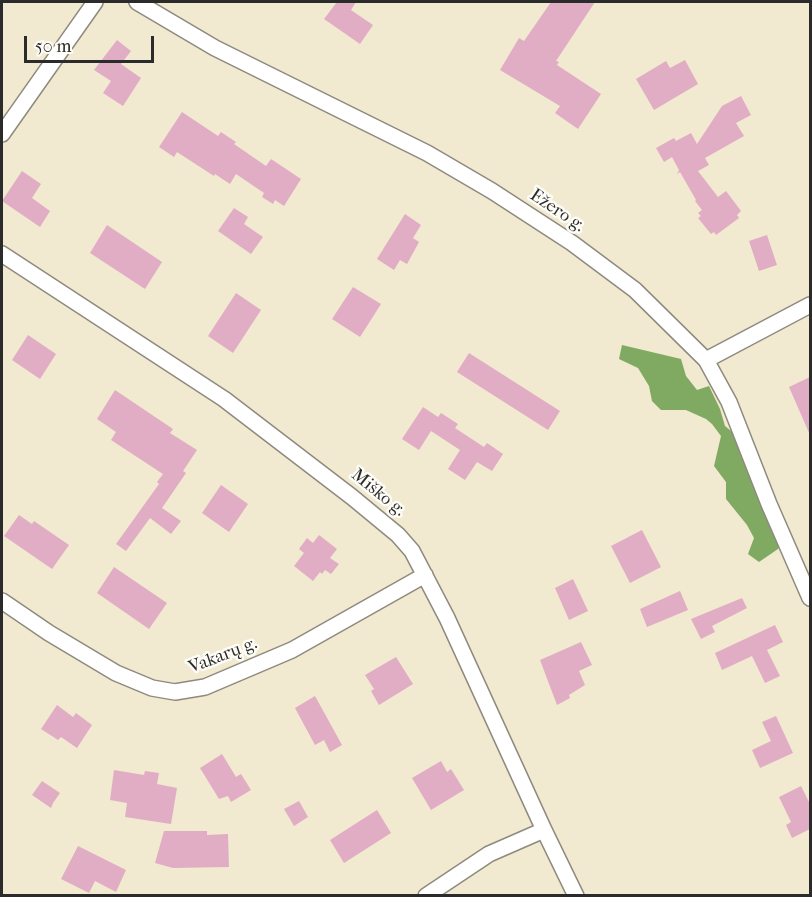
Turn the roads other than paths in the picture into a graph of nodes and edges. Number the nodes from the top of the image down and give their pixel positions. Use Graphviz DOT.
graph roads {
  1 [pos="95,2"];
  2 [pos="136,2"];
  3 [pos="2,134"];
  4 [pos="2,254"];
  5 [pos="810,305"];
  6 [pos="706,360"];
  7 [pos="425,575"];
  8 [pos="810,598"];
  9 [pos="2,601"];
  10 [pos="544,830"];
  11 [pos="426,896"];
  12 [pos="576,896"];
  1 -- 3 [label="street"];
  2 -- 6 [label="street, Ežero g."];
  4 -- 7 [label="street, Miško g."];
  5 -- 6 [label="street"];
  6 -- 8 [label="street, Ežero g."];
  7 -- 9 [label="street, Vakarų g."];
  7 -- 10 [label="street, Miško g."];
  10 -- 11 [label="street"];
  10 -- 12 [label="street, Miško g."];
}
